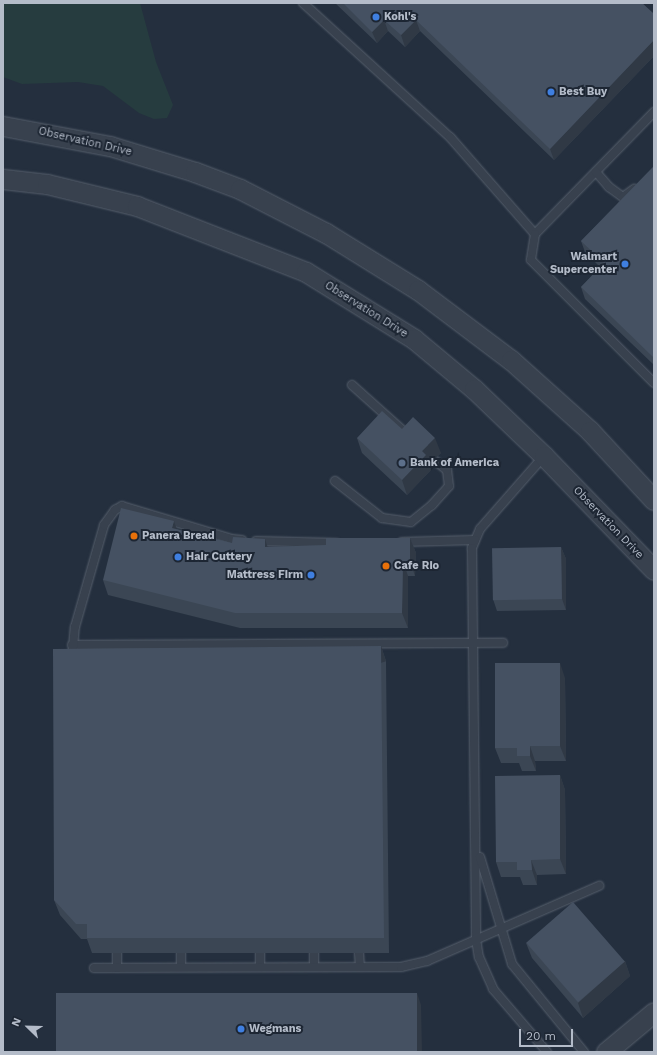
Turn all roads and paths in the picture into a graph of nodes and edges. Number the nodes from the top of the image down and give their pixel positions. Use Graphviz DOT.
graph roads {
  1 [pos="303,3"];
  2 [pos="654,112"];
  3 [pos="3,126"];
  4 [pos="596,172"];
  5 [pos="3,179"];
  6 [pos="643,180"];
  7 [pos="535,234"];
  8 [pos="654,384"];
  9 [pos="352,385"];
  10 [pos="412,439"];
  11 [pos="544,456"];
  12 [pos="434,460"];
  13 [pos="335,481"];
  14 [pos="654,500"];
  15 [pos="475,540"];
  16 [pos="396,542"];
  17 [pos="342,543"];
  18 [pos="654,570"];
  19 [pos="475,642"];
  20 [pos="503,643"];
  21 [pos="72,645"];
  22 [pos="72,663"];
  23 [pos="476,845"];
  24 [pos="599,886"];
  25 [pos="500,928"];
  26 [pos="476,939"];
  27 [pos="117,953"];
  28 [pos="181,953"];
  29 [pos="260,953"];
  30 [pos="314,953"];
  31 [pos="359,953"];
  32 [pos="180,967"];
  33 [pos="260,967"];
  34 [pos="314,967"];
  35 [pos="360,967"];
  36 [pos="94,968"];
  37 [pos="117,968"];
  38 [pos="654,1012"];
  39 [pos="547,1052"];
  40 [pos="584,1052"];
  41 [pos="606,1052"];
  1 -- 7 [label="lane"];
  2 -- 4 [label="lane"];
  3 -- 14 [label="street, Observation Drive"];
  4 -- 6 [label="lane"];
  4 -- 7 [label="lane"];
  5 -- 11 [label="street, Observation Drive"];
  7 -- 8 [label="lane"];
  9 -- 10 [label="lane"];
  11 -- 15 [label="lane"];
  11 -- 18 [label="street, Observation Drive"];
  12 -- 13 [label="lane"];
  15 -- 16 [label="lane"];
  15 -- 19 [label="lane"];
  17 -- 21 [label="lane"];
  19 -- 20 [label="lane"];
  19 -- 21 [label="lane"];
  19 -- 23 [label="lane"];
  21 -- 22 [label="lane"];
  23 -- 25 [label="lane"];
  23 -- 26 [label="lane"];
  24 -- 25 [label="lane"];
  25 -- 26 [label="lane"];
  25 -- 40 [label="lane"];
  26 -- 35 [label="lane"];
  26 -- 39 [label="lane"];
  27 -- 37 [label="lane"];
  28 -- 32 [label="lane"];
  29 -- 33 [label="lane"];
  30 -- 34 [label="lane"];
  31 -- 35 [label="lane"];
  32 -- 33 [label="lane"];
  32 -- 37 [label="lane"];
  33 -- 34 [label="lane"];
  34 -- 35 [label="lane"];
  36 -- 37 [label="lane"];
  38 -- 41 [label="street"];
}
